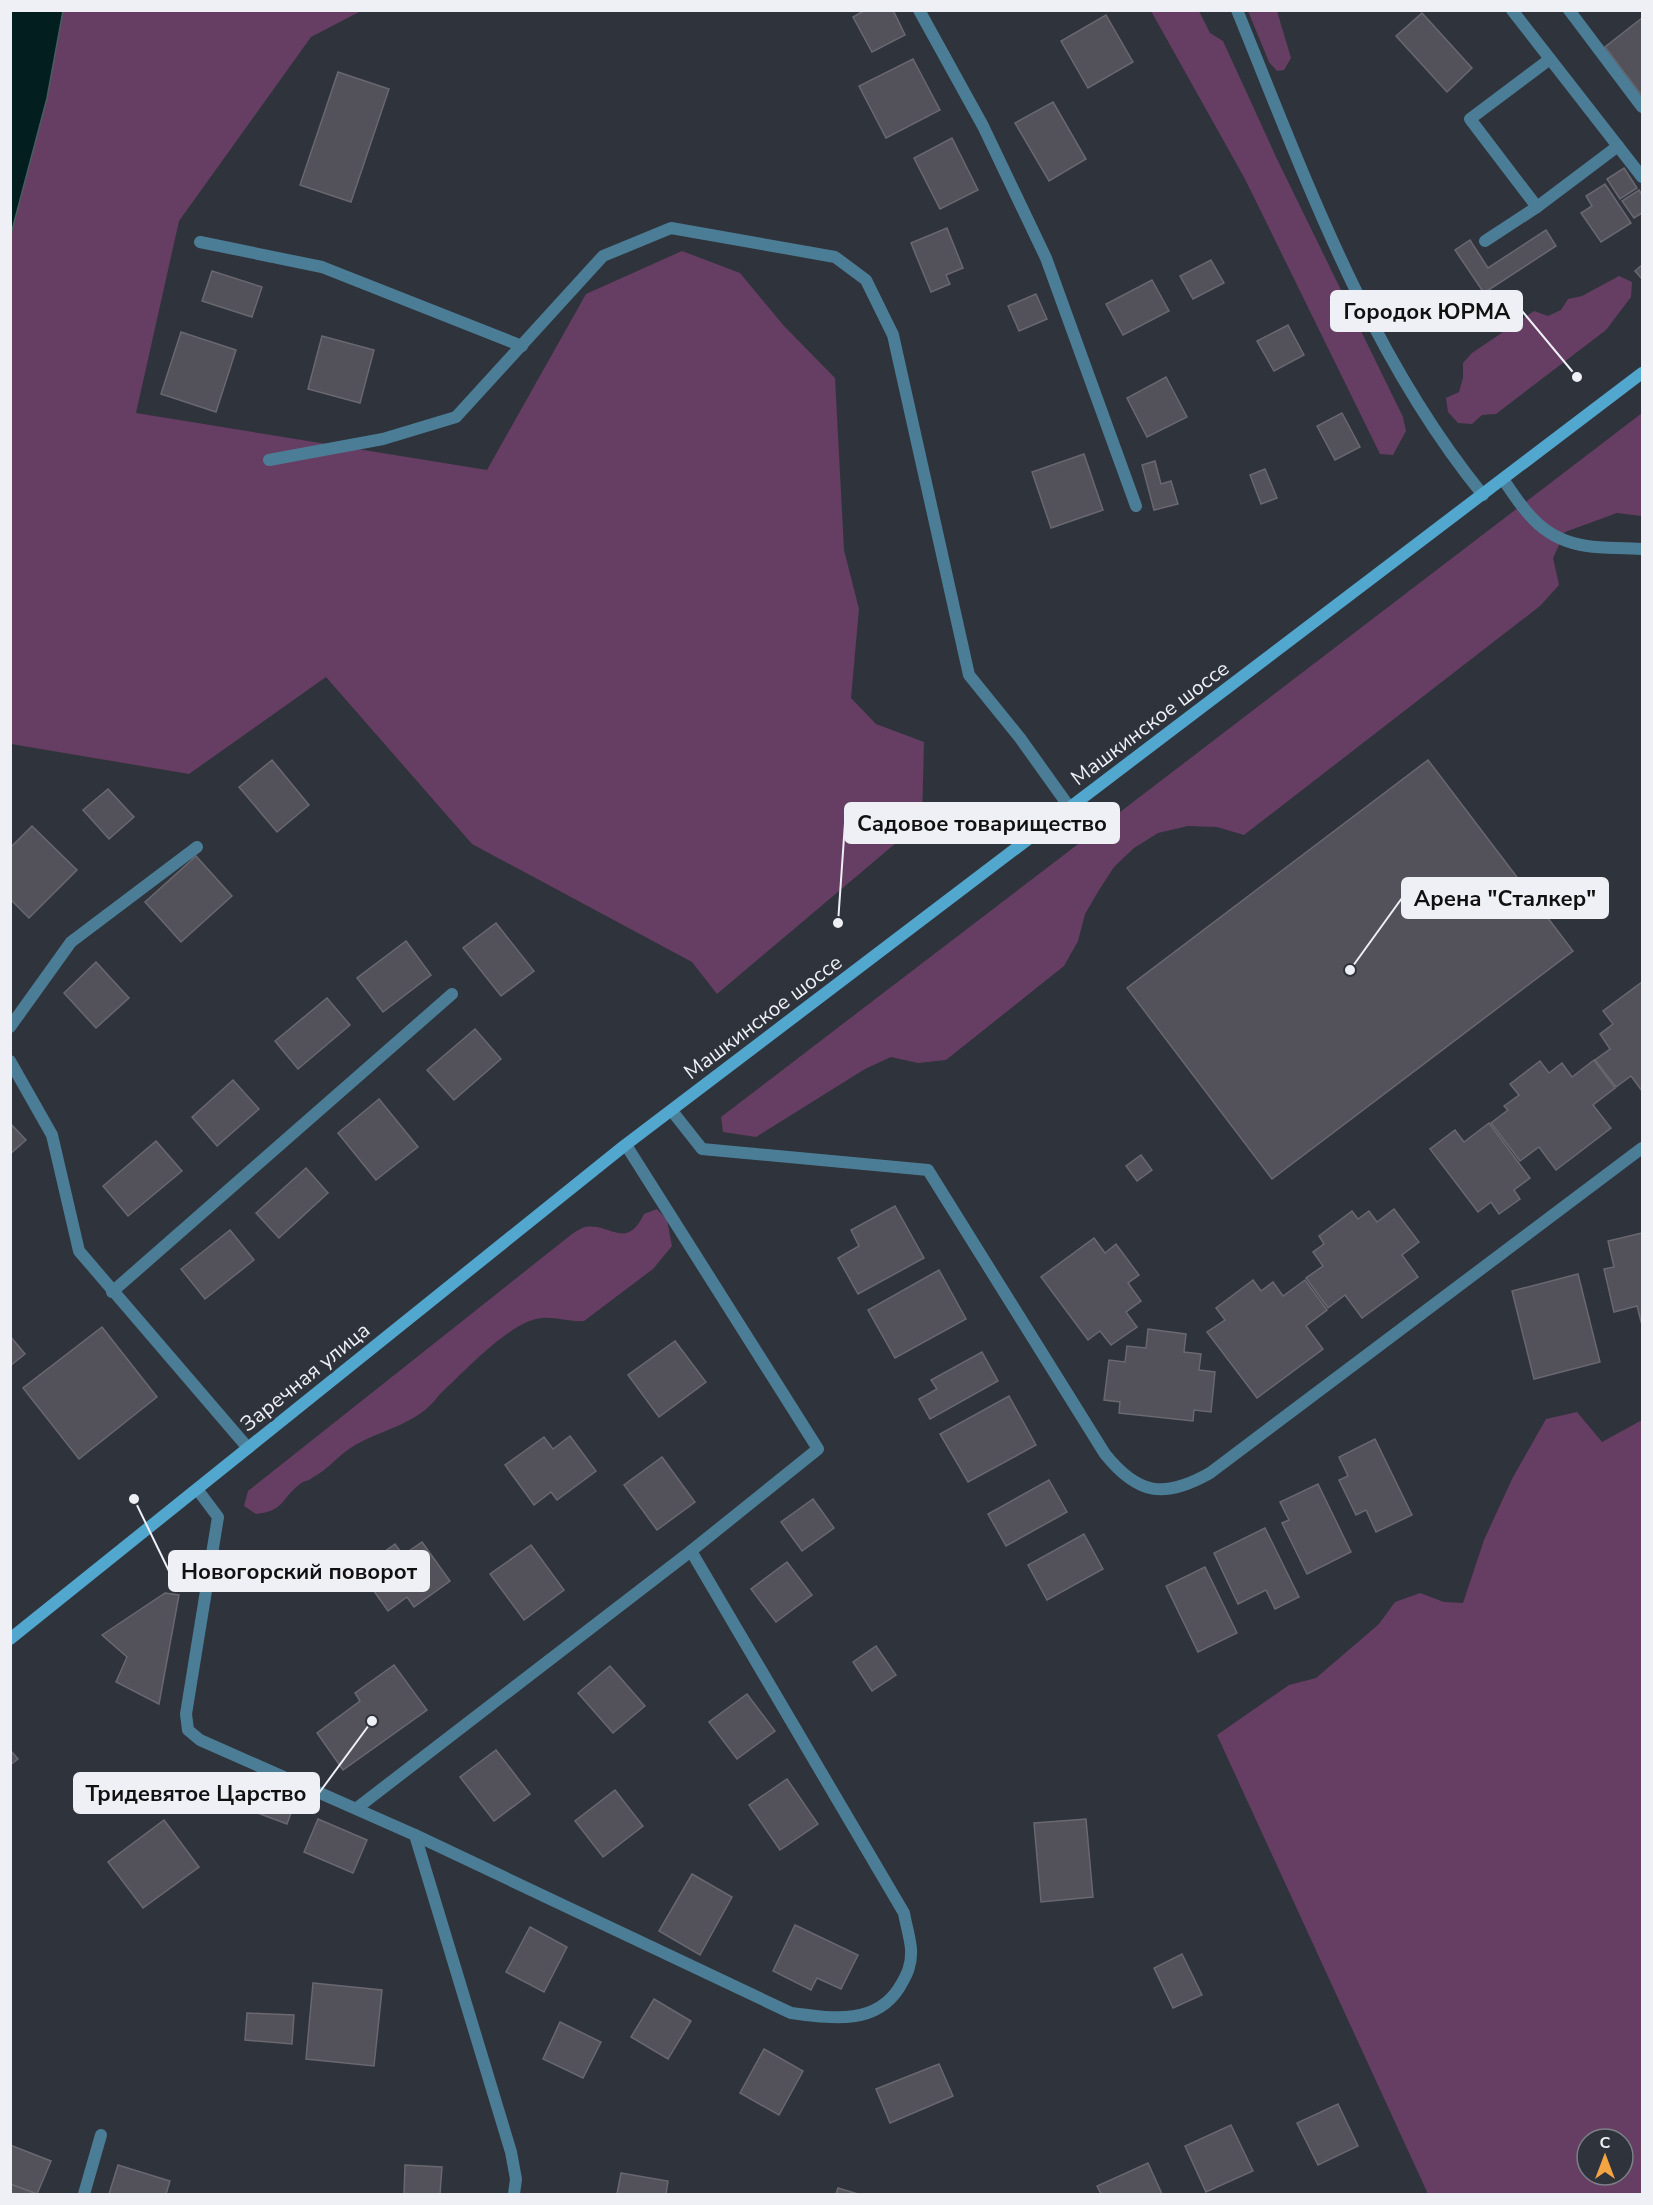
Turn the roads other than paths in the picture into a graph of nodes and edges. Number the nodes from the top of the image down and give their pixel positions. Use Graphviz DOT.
graph roads {
  1 [pos="919,10"];
  2 [pos="1237,10"];
  3 [pos="1512,10"];
  4 [pos="1569,10"];
  5 [pos="1550,58"];
  6 [pos="1642,107"];
  7 [pos="1618,146"];
  8 [pos="1642,177"];
  9 [pos="1537,207"];
  10 [pos="1485,241"];
  11 [pos="200,242"];
  12 [pos="522,346"];
  13 [pos="1642,373"];
  14 [pos="269,460"];
  15 [pos="1503,479"];
  16 [pos="1483,495"];
  17 [pos="1136,506"];
  18 [pos="1642,549"];
  19 [pos="1070,808"];
  20 [pos="197,847"];
  21 [pos="452,994"];
  22 [pos="10,1027"];
  23 [pos="10,1061"];
  24 [pos="672,1111"];
  25 [pos="625,1145"];
  26 [pos="1642,1148"];
  27 [pos="112,1292"];
  28 [pos="248,1448"];
  29 [pos="198,1489"];
  30 [pos="691,1551"];
  31 [pos="10,1639"];
  32 [pos="357,1808"];
  33 [pos="415,1834"];
  34 [pos="101,2135"];
  35 [pos="84,2194"];
  36 [pos="514,2194"];
  1 -- 17 [label="street"];
  2 -- 16 [label="street"];
  3 -- 5 [label="street"];
  4 -- 6 [label="street"];
  5 -- 7 [label="street"];
  5 -- 9 [label="street"];
  7 -- 8 [label="street"];
  7 -- 9 [label="street"];
  9 -- 10 [label="street"];
  11 -- 12 [label="street"];
  12 -- 14 [label="street"];
  12 -- 19 [label="street"];
  13 -- 15 [label="main road, Машкинское шоссе"];
  15 -- 16 [label="main road, Машкинское шоссе"];
  15 -- 18 [label="street"];
  16 -- 19 [label="main road, Машкинское шоссе"];
  19 -- 24 [label="main road, Машкинское шоссе"];
  20 -- 22 [label="street"];
  21 -- 27 [label="street"];
  23 -- 27 [label="street"];
  24 -- 25 [label="main road, Машкинское шоссе"];
  24 -- 26 [label="street"];
  25 -- 28 [label="main road, Заречная улица"];
  25 -- 30 [label="street"];
  27 -- 28 [label="street"];
  28 -- 29 [label="main road, Заречная улица"];
  29 -- 31 [label="main road, Заречная улица"];
  29 -- 32 [label="street"];
  30 -- 32 [label="street"];
  30 -- 33 [label="street"];
  32 -- 33 [label="street"];
  33 -- 36 [label="street"];
  34 -- 35 [label="street"];
}
